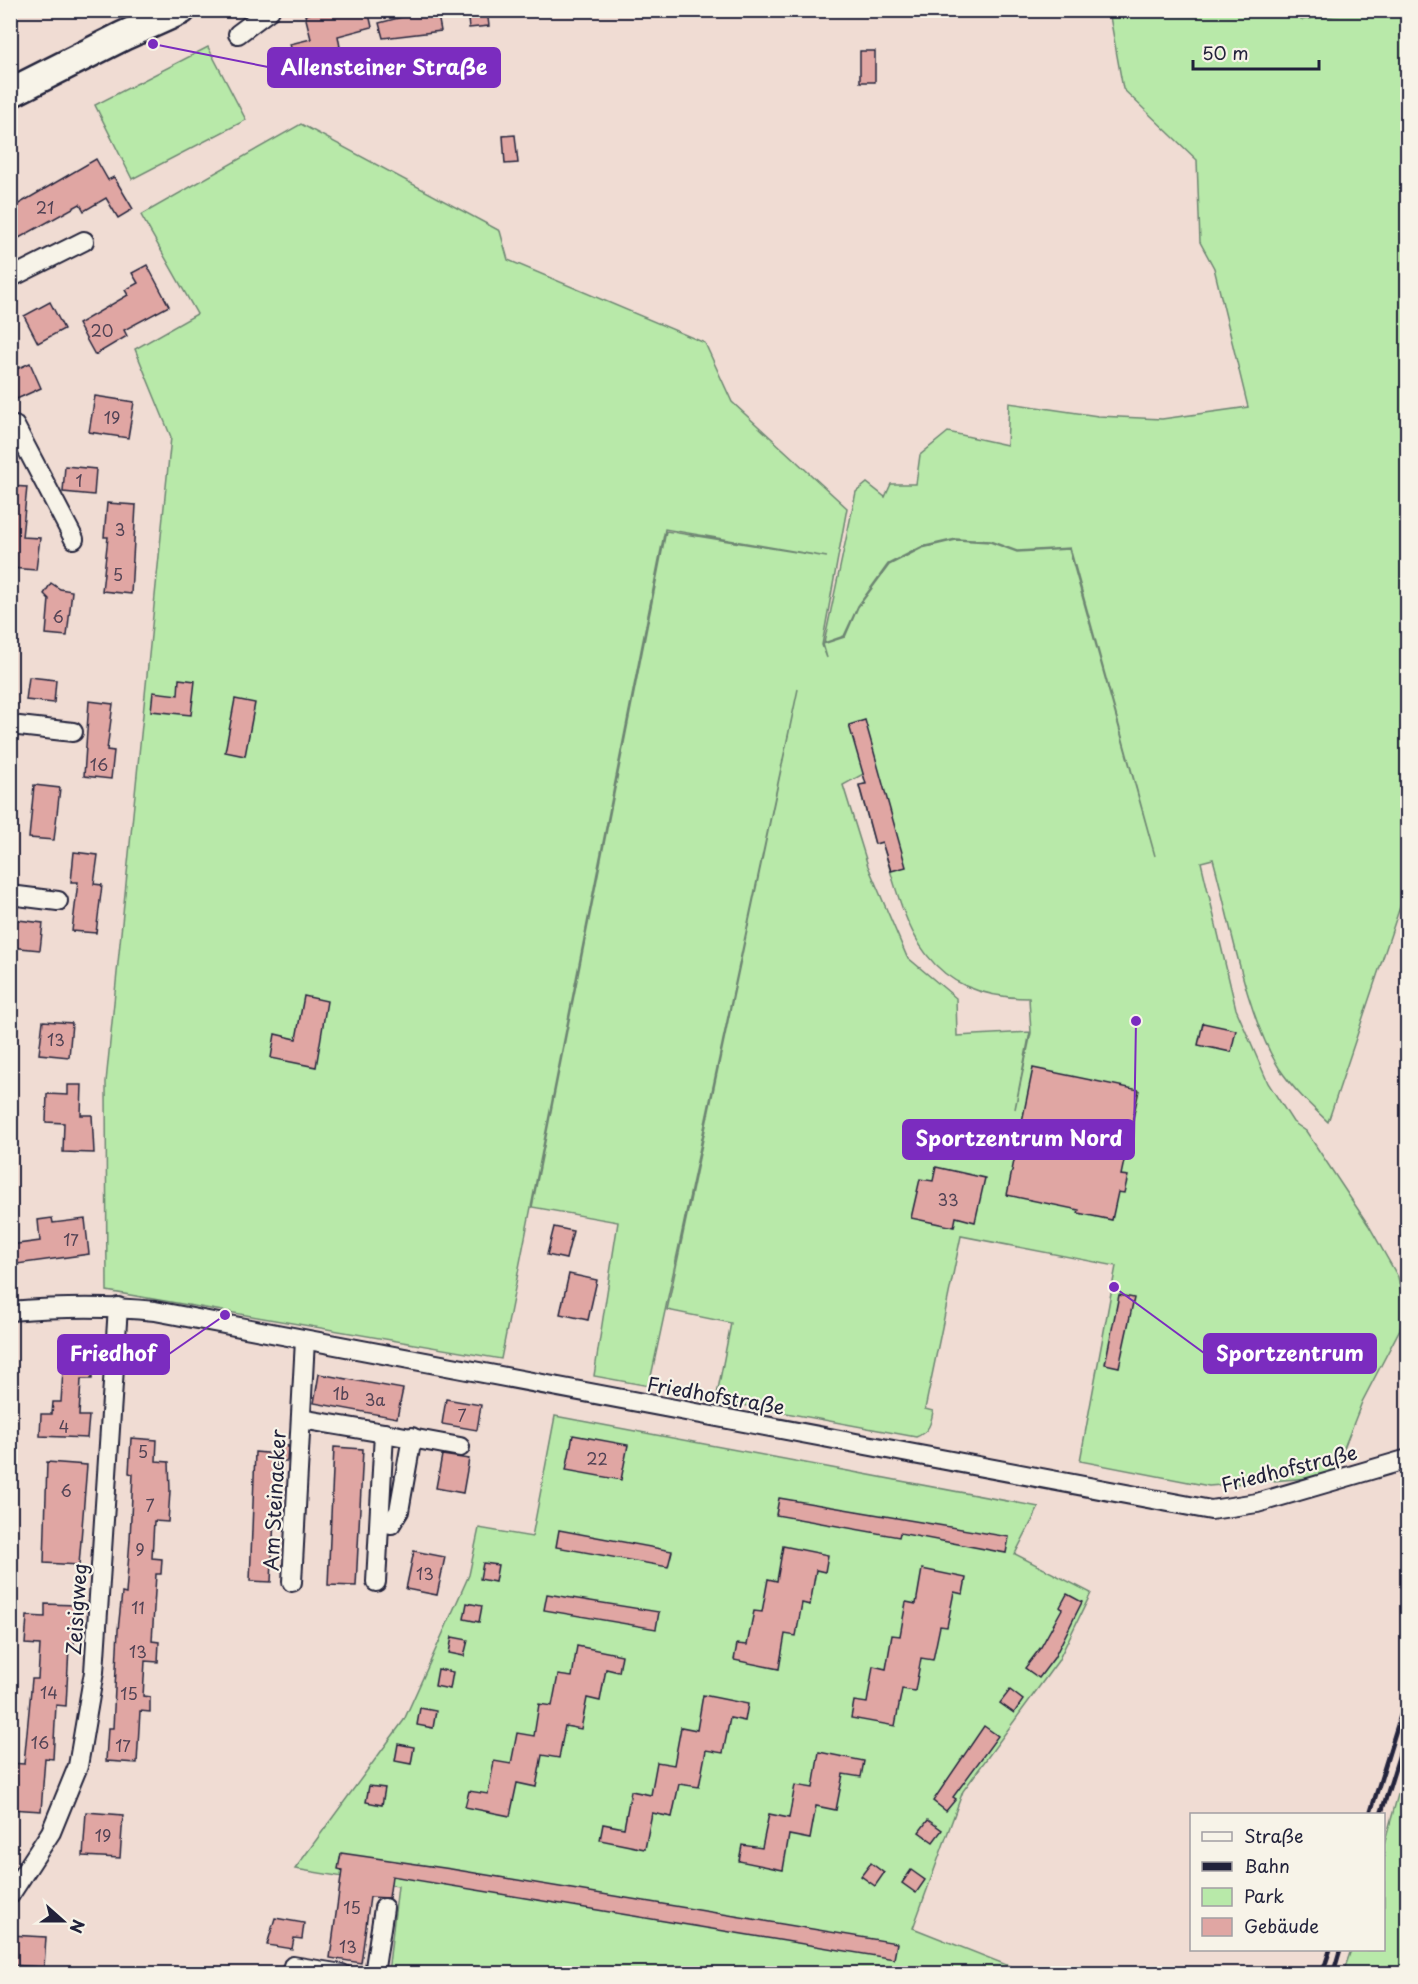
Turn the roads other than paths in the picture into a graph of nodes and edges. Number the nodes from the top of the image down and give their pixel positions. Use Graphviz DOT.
graph roads {
  1 [pos="181,10"];
  2 [pos="270,10"];
  3 [pos="238,34"];
  4 [pos="10,93"];
  5 [pos="84,241"];
  6 [pos="10,278"];
  7 [pos="15,431"];
  8 [pos="74,539"];
  9 [pos="10,725"];
  10 [pos="73,732"];
  11 [pos="10,895"];
  12 [pos="58,901"];
  13 [pos="118,1307"];
  14 [pos="10,1311"];
  15 [pos="305,1340"];
  16 [pos="301,1419"];
  17 [pos="384,1433"];
  18 [pos="412,1437"];
  19 [pos="460,1447"];
  20 [pos="1407,1459"];
  21 [pos="380,1522"];
  22 [pos="292,1582"];
  23 [pos="376,1582"];
  24 [pos="10,1895"];
  25 [pos="384,1908"];
  26 [pos="291,1974"];
  27 [pos="342,1974"];
  28 [pos="374,1974"];
  1 -- 4 [label="main road"];
  2 -- 3 [label="street"];
  5 -- 6 [label="street"];
  7 -- 8 [label="street"];
  9 -- 10 [label="street"];
  11 -- 12 [label="street"];
  13 -- 14 [label="street, Friedhofstraße"];
  13 -- 15 [label="street, Friedhofstraße"];
  13 -- 24 [label="street, Zeisigweg"];
  15 -- 16 [label="street, Am Steinacker"];
  15 -- 20 [label="street, Friedhofstraße"];
  16 -- 17 [label="street, Am Steinacker"];
  16 -- 22 [label="street, Am Steinacker"];
  17 -- 18 [label="street, Am Steinacker"];
  17 -- 21 [label="street"];
  18 -- 19 [label="street, Am Steinacker"];
  18 -- 21 [label="street"];
  21 -- 23 [label="street"];
  25 -- 28 [label="street"];
  26 -- 27 [label="street"];
}
